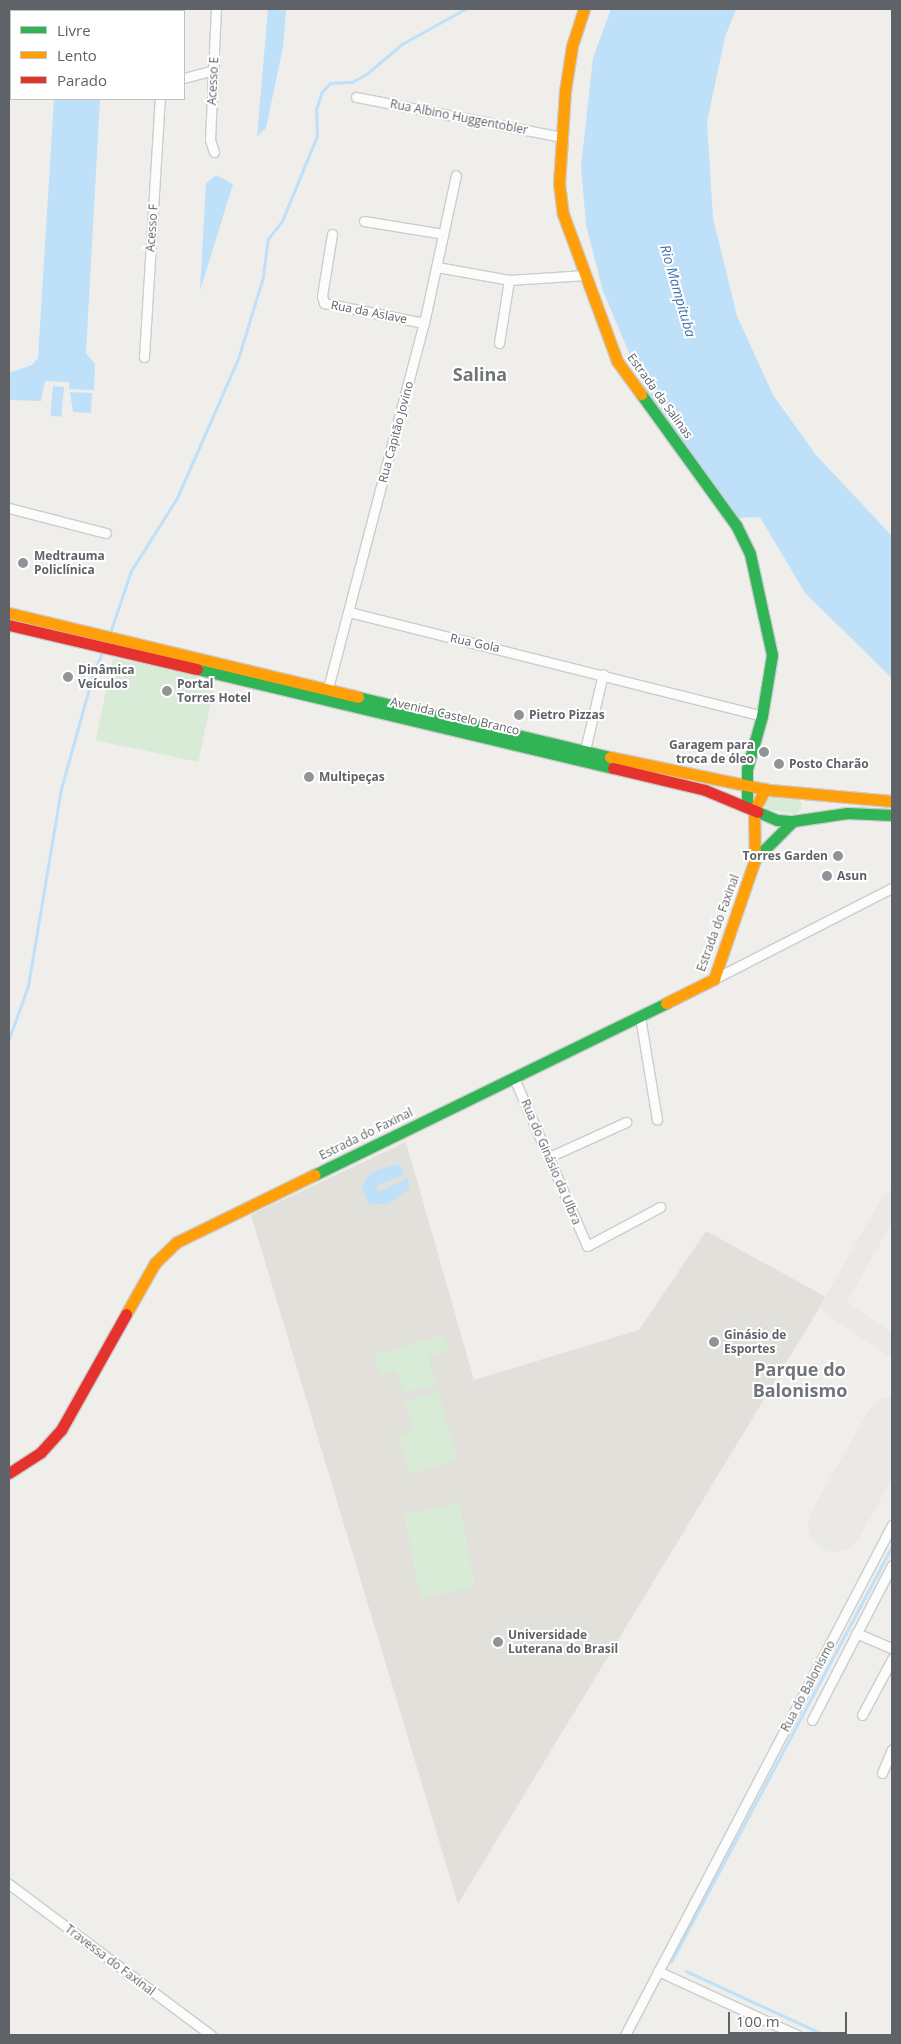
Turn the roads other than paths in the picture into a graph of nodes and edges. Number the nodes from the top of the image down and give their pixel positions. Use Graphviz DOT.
graph roads {
  1 [pos="216,9"];
  2 [pos="584,9"];
  3 [pos="213,70"];
  4 [pos="185,78"];
  5 [pos="356,97"];
  6 [pos="160,100"];
  7 [pos="561,137"];
  8 [pos="214,152"];
  9 [pos="456,174"];
  10 [pos="364,221"];
  11 [pos="332,234"];
  12 [pos="443,234"];
  13 [pos="437,267"];
  14 [pos="586,276"];
  15 [pos="509,280"];
  16 [pos="424,323"];
  17 [pos="499,343"];
  18 [pos="144,357"];
  19 [pos="9,508"];
  20 [pos="106,533"];
  21 [pos="9,612"];
  22 [pos="349,612"];
  23 [pos="9,625"];
  24 [pos="602,674"];
  25 [pos="328,688"];
  26 [pos="762,716"];
  27 [pos="584,750"];
  28 [pos="745,785"];
  29 [pos="765,789"];
  30 [pos="806,793"];
  31 [pos="892,801"];
  32 [pos="750,808"];
  33 [pos="892,815"];
  34 [pos="797,820"];
  35 [pos="755,859"];
  36 [pos="892,888"];
  37 [pos="714,980"];
  38 [pos="640,1017"];
  39 [pos="514,1078"];
  40 [pos="657,1120"];
  41 [pos="626,1122"];
  42 [pos="549,1157"];
  43 [pos="660,1207"];
  44 [pos="9,1473"];
  45 [pos="892,1525"];
  46 [pos="892,1565"];
  47 [pos="856,1633"];
  48 [pos="892,1648"];
  49 [pos="892,1659"];
  50 [pos="862,1715"];
  51 [pos="812,1720"];
  52 [pos="892,1749"];
  53 [pos="882,1773"];
  54 [pos="9,1884"];
  55 [pos="658,1971"];
  56 [pos="211,2035"];
  57 [pos="625,2035"];
  58 [pos="798,2035"];
  1 -- 3 [label="street, Acesso E"];
  2 -- 7 [label="street, Estrada da Salinas"];
  3 -- 4 [label="street"];
  3 -- 8 [label="street, Acesso E"];
  5 -- 7 [label="street, Rua Albino Huggentobler"];
  6 -- 18 [label="street, Acesso F"];
  7 -- 14 [label="street, Estrada da Salinas"];
  9 -- 12 [label="street, Rua Capitão Jovino"];
  10 -- 12 [label="street"];
  11 -- 16 [label="street, Rua da Aslave"];
  12 -- 13 [label="street, Rua Capitão Jovino"];
  13 -- 15 [label="street"];
  13 -- 16 [label="street, Rua Capitão Jovino"];
  14 -- 15 [label="street"];
  14 -- 26 [label="street, Estrada da Salinas"];
  15 -- 17 [label="street"];
  16 -- 22 [label="street, Rua Capitão Jovino"];
  19 -- 20 [label="street"];
  21 -- 25 [label="street, Avenida Castelo Branco"];
  22 -- 24 [label="street, Rua Gola"];
  22 -- 25 [label="street, Rua Capitão Jovino"];
  23 -- 32 [label="street, Avenida Castelo Branco"];
  24 -- 26 [label="street, Rua Gola"];
  24 -- 27 [label="street"];
  25 -- 27 [label="street, Avenida Castelo Branco"];
  26 -- 28 [label="street, Estrada da Salinas"];
  27 -- 28 [label="street, Avenida Castelo Branco"];
  28 -- 29 [label="street, Avenida Castelo Branco"];
  28 -- 32 [label="street, Estrada da Salinas"];
  29 -- 30 [label="street, Avenida Castelo Branco"];
  29 -- 32 [label="street"];
  30 -- 31 [label="street, Avenida Castelo Branco"];
  30 -- 34 [label="street"];
  32 -- 34 [label="street, Avenida Castelo Branco"];
  32 -- 35 [label="street, Estrada da Salinas"];
  33 -- 34 [label="street, Avenida Castelo Branco"];
  34 -- 35 [label="street"];
  35 -- 37 [label="street, Estrada do Faxinal"];
  36 -- 37 [label="street"];
  37 -- 38 [label="street, Estrada do Faxinal"];
  38 -- 39 [label="street, Estrada do Faxinal"];
  38 -- 40 [label="street"];
  39 -- 42 [label="street, Rua do Ginásio da Ulbra"];
  39 -- 44 [label="street, Estrada do Faxinal"];
  41 -- 42 [label="street"];
  42 -- 43 [label="street, Rua do Ginásio da Ulbra"];
  45 -- 55 [label="street, Rua do Balonismo"];
  46 -- 47 [label="street, Rua do Balonismo"];
  47 -- 48 [label="street"];
  47 -- 51 [label="street, Rua do Balonismo"];
  49 -- 50 [label="street"];
  52 -- 53 [label="street"];
  54 -- 56 [label="street, Travessa do Faxinal"];
  55 -- 57 [label="street, Rua do Balonismo"];
  55 -- 58 [label="street"];
}
